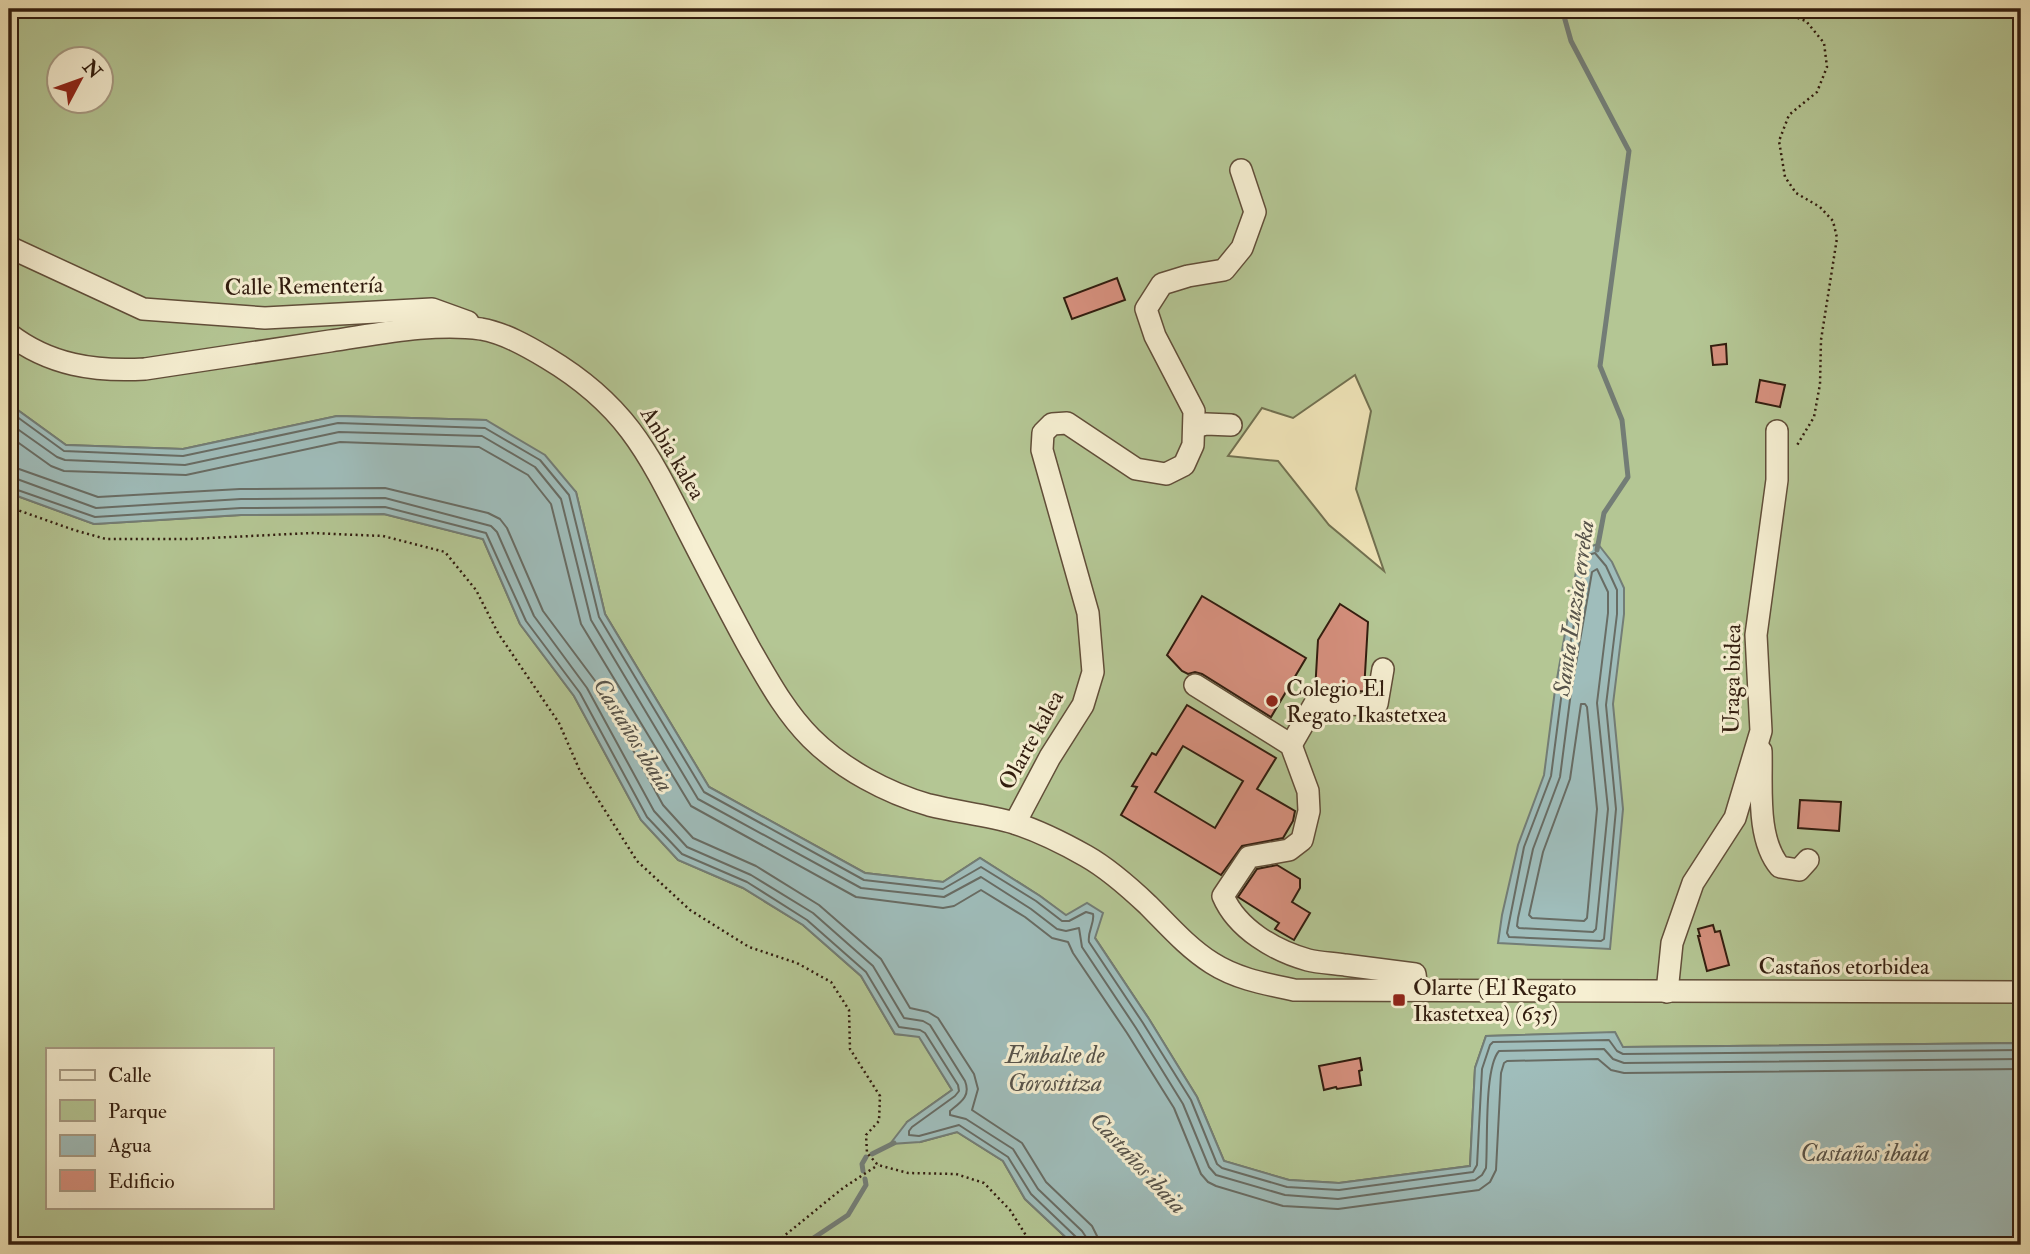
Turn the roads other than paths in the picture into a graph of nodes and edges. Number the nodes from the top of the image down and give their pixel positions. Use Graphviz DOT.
graph roads {
  1 [pos="1241,170"];
  2 [pos="9,247"];
  3 [pos="483,330"];
  4 [pos="9,334"];
  5 [pos="1231,425"];
  6 [pos="1194,427"];
  7 [pos="1777,432"];
  8 [pos="1383,669"];
  9 [pos="1195,685"];
  10 [pos="1761,731"];
  11 [pos="1291,745"];
  12 [pos="1014,823"];
  13 [pos="1808,860"];
  14 [pos="1417,990"];
  15 [pos="1667,992"];
  16 [pos="2021,992"];
  1 -- 6 [label="street, Olarte kalea"];
  2 -- 3 [label="street, Calle Rementería"];
  3 -- 4 [label="street, Anbia kalea"];
  3 -- 12 [label="street, Anbia kalea"];
  5 -- 6 [label="street"];
  6 -- 12 [label="street, Olarte kalea"];
  7 -- 10 [label="street, Uraga bidea"];
  8 -- 11 [label="street"];
  9 -- 11 [label="street"];
  10 -- 13 [label="street"];
  10 -- 15 [label="street, Uraga bidea"];
  11 -- 14 [label="street"];
  12 -- 14 [label="street, Olarte kalea"];
  14 -- 15 [label="street, Olarte kalea"];
  15 -- 16 [label="street, Castaños etorbidea"];
}
